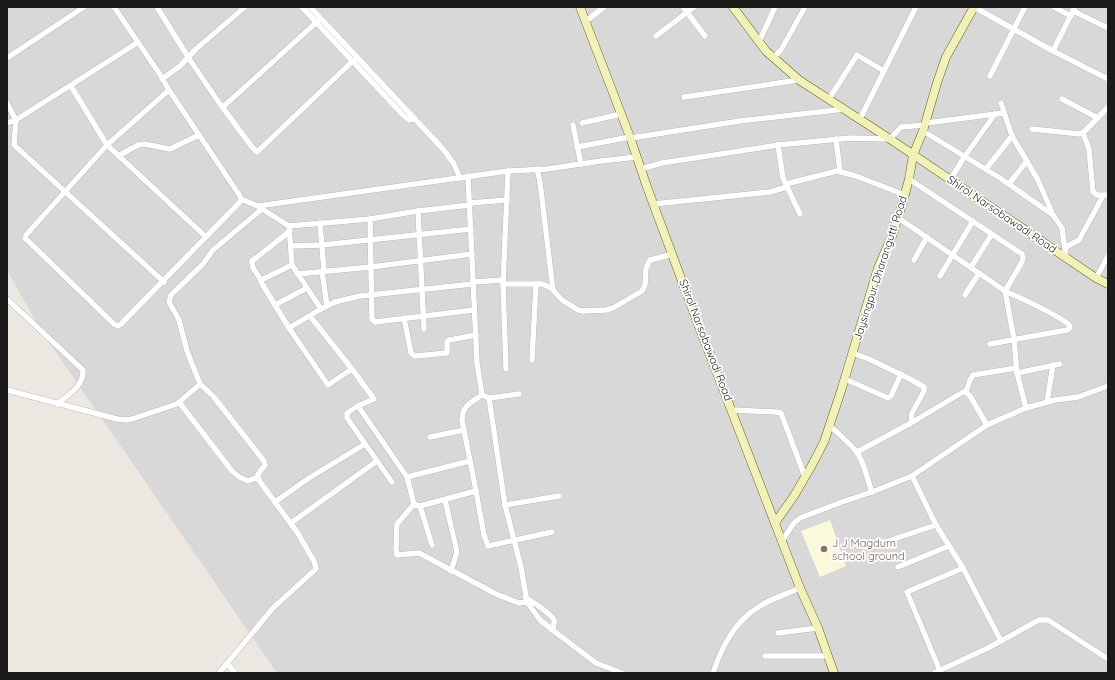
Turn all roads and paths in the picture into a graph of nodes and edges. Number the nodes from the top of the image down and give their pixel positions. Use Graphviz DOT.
graph roads {
  1 [pos="84,7"];
  2 [pos="114,7"];
  3 [pos="157,7"];
  4 [pos="246,7"];
  5 [pos="302,7"];
  6 [pos="310,7"];
  7 [pos="580,7"];
  8 [pos="604,7"];
  9 [pos="683,7"];
  10 [pos="694,7"];
  11 [pos="775,7"];
  12 [pos="805,7"];
  13 [pos="916,7"];
  14 [pos="974,7"];
  15 [pos="1025,7"];
  16 [pos="1054,7"];
  17 [pos="737,9"];
  18 [pos="1073,11"];
  19 [pos="687,12"];
  20 [pos="318,20"];
  21 [pos="586,21"];
  22 [pos="1108,28"];
  23 [pos="1014,29"];
  24 [pos="656,36"];
  25 [pos="704,36"];
  26 [pos="759,42"];
  27 [pos="137,43"];
  28 [pos="1054,51"];
  29 [pos="188,57"];
  30 [pos="7,58"];
  31 [pos="773,58"];
  32 [pos="355,59"];
  33 [pos="884,70"];
  34 [pos="990,76"];
  35 [pos="162,79"];
  36 [pos="1108,79"];
  37 [pos="798,80"];
  38 [pos="71,86"];
  39 [pos="168,90"];
  40 [pos="684,97"];
  41 [pos="829,99"];
  42 [pos="1062,99"];
  43 [pos="7,103"];
  44 [pos="1001,103"];
  45 [pos="222,107"];
  46 [pos="1108,107"];
  47 [pos="845,109"];
  48 [pos="1004,113"];
  49 [pos="621,114"];
  50 [pos="995,114"];
  51 [pos="1098,118"];
  52 [pos="860,119"];
  53 [pos="16,120"];
  54 [pos="7,123"];
  55 [pos="582,123"];
  56 [pos="573,126"];
  57 [pos="925,126"];
  58 [pos="1032,130"];
  59 [pos="1083,133"];
  60 [pos="199,135"];
  61 [pos="1012,136"];
  62 [pos="630,137"];
  63 [pos="836,138"];
  64 [pos="890,139"];
  65 [pos="106,145"];
  66 [pos="778,145"];
  67 [pos="577,147"];
  68 [pos="913,155"];
  69 [pos="118,156"];
  70 [pos="965,156"];
  71 [pos="637,157"];
  72 [pos="1027,161"];
  73 [pos="581,164"];
  74 [pos="537,169"];
  75 [pos="641,169"];
  76 [pos="986,169"];
  77 [pos="508,171"];
  78 [pos="840,171"];
  79 [pos="468,176"];
  80 [pos="460,178"];
  81 [pos="910,179"];
  82 [pos="950,180"];
  83 [pos="1009,184"];
  84 [pos="786,186"];
  85 [pos="64,192"];
  86 [pos="905,195"];
  87 [pos="1106,195"];
  88 [pos="241,199"];
  89 [pos="507,200"];
  90 [pos="470,204"];
  91 [pos="653,204"];
  92 [pos="260,207"];
  93 [pos="418,211"];
  94 [pos="800,214"];
  95 [pos="1053,215"];
  96 [pos="897,217"];
  97 [pos="370,219"];
  98 [pos="973,221"];
  99 [pos="320,223"];
  100 [pos="289,228"];
  101 [pos="471,229"];
  102 [pos="419,234"];
  103 [pos="992,234"];
  104 [pos="206,237"];
  105 [pos="927,238"];
  106 [pos="370,240"];
  107 [pos="322,245"];
  108 [pos="291,246"];
  109 [pos="1066,248"];
  110 [pos="472,254"];
  111 [pos="673,254"];
  112 [pos="952,255"];
  113 [pos="1108,256"];
  114 [pos="1066,257"];
  115 [pos="420,260"];
  116 [pos="914,260"];
  117 [pos="292,265"];
  118 [pos="371,266"];
  119 [pos="970,267"];
  120 [pos="323,271"];
  121 [pos="979,273"];
  122 [pos="297,274"];
  123 [pos="940,276"];
  124 [pos="1096,278"];
  125 [pos="261,280"];
  126 [pos="164,282"];
  127 [pos="503,282"];
  128 [pos="473,283"];
  129 [pos="536,284"];
  130 [pos="1108,284"];
  131 [pos="307,288"];
  132 [pos="422,288"];
  133 [pos="554,290"];
  134 [pos="1005,291"];
  135 [pos="372,295"];
  136 [pos="965,295"];
  137 [pos="7,299"];
  138 [pos="275,305"];
  139 [pos="324,307"];
  140 [pos="474,310"];
  141 [pos="423,315"];
  142 [pos="310,316"];
  143 [pos="404,318"];
  144 [pos="289,328"];
  145 [pos="424,330"];
  146 [pos="476,335"];
  147 [pos="1014,339"];
  148 [pos="990,344"];
  149 [pos="852,354"];
  150 [pos="532,360"];
  151 [pos="506,368"];
  152 [pos="352,369"];
  153 [pos="1017,370"];
  154 [pos="900,374"];
  155 [pos="845,379"];
  156 [pos="200,384"];
  157 [pos="1108,386"];
  158 [pos="7,390"];
  159 [pos="966,392"];
  160 [pos="519,394"];
  161 [pos="482,395"];
  162 [pos="489,398"];
  163 [pos="179,402"];
  164 [pos="1047,402"];
  165 [pos="57,404"];
  166 [pos="358,406"];
  167 [pos="1026,408"];
  168 [pos="732,410"];
  169 [pos="911,423"];
  170 [pos="829,425"];
  171 [pos="987,425"];
  172 [pos="464,430"];
  173 [pos="430,437"];
  174 [pos="365,444"];
  175 [pos="857,452"];
  176 [pos="377,461"];
  177 [pos="470,461"];
  178 [pos="912,476"];
  179 [pos="258,477"];
  180 [pos="407,477"];
  181 [pos="805,478"];
  182 [pos="392,482"];
  183 [pos="476,491"];
  184 [pos="872,492"];
  185 [pos="559,496"];
  186 [pos="445,500"];
  187 [pos="275,502"];
  188 [pos="414,504"];
  189 [pos="505,505"];
  190 [pos="420,506"];
  191 [pos="291,523"];
  192 [pos="775,523"];
  193 [pos="936,525"];
  194 [pos="552,532"];
  195 [pos="514,540"];
  196 [pos="782,541"];
  197 [pos="888,542"];
  198 [pos="432,545"];
  199 [pos="950,546"];
  200 [pos="898,567"];
  201 [pos="963,568"];
  202 [pos="451,571"];
  203 [pos="800,588"];
  204 [pos="526,600"];
  205 [pos="818,628"];
  206 [pos="552,630"];
  207 [pos="778,633"];
  208 [pos="1001,641"];
  209 [pos="765,656"];
  210 [pos="827,656"];
  211 [pos="1108,659"];
  212 [pos="227,663"];
  213 [pos="940,671"];
  214 [pos="219,673"];
  215 [pos="235,673"];
  216 [pos="622,673"];
  217 [pos="712,673"];
  218 [pos="834,673"];
  219 [pos="934,673"];
  1 -- 30 [label="street"];
  2 -- 27 [label="street"];
  3 -- 29 [label="street"];
  4 -- 29 [label="street"];
  5 -- 20 [label="street"];
  6 -- 20 [label="street"];
  7 -- 21 [label="main road, Shirol Narsobawadi Road"];
  8 -- 21 [label="street"];
  9 -- 19 [label="street"];
  10 -- 19 [label="street"];
  11 -- 26 [label="street"];
  12 -- 31 [label="street"];
  13 -- 33 [label="street"];
  14 -- 23 [label="street"];
  14 -- 57 [label="main road, Jaysingpur Dharangutti Road"];
  15 -- 23 [label="street"];
  16 -- 18 [label="street"];
  17 -- 26 [label="main road, Shirol Narsobawadi Road"];
  18 -- 22 [label="street"];
  18 -- 28 [label="street"];
  19 -- 24 [label="street"];
  19 -- 25 [label="street"];
  20 -- 32 [label="street"];
  20 -- 45 [label="street"];
  21 -- 49 [label="main road, Shirol Narsobawadi Road"];
  23 -- 28 [label="street"];
  23 -- 34 [label="street"];
  26 -- 31 [label="main road, Shirol Narsobawadi Road"];
  27 -- 35 [label="street"];
  27 -- 38 [label="street"];
  28 -- 36 [label="street"];
  29 -- 35 [label="street"];
  29 -- 45 [label="street"];
  31 -- 37 [label="main road, Shirol Narsobawadi Road"];
  32 -- 45 [label="street"];
  32 -- 80 [label="street"];
  33 -- 41 [label="street"];
  33 -- 52 [label="street"];
  35 -- 39 [label="street"];
  37 -- 40 [label="street"];
  37 -- 41 [label="main road, Shirol Narsobawadi Road"];
  38 -- 53 [label="street"];
  38 -- 65 [label="street"];
  39 -- 60 [label="street"];
  39 -- 65 [label="street"];
  41 -- 47 [label="main road, Shirol Narsobawadi Road"];
  42 -- 51 [label="street"];
  43 -- 53 [label="street"];
  44 -- 48 [label="street"];
  46 -- 51 [label="street"];
  47 -- 52 [label="main road, Shirol Narsobawadi Road"];
  47 -- 62 [label="street"];
  48 -- 50 [label="street"];
  48 -- 61 [label="street"];
  49 -- 55 [label="street"];
  49 -- 62 [label="main road, Shirol Narsobawadi Road"];
  50 -- 57 [label="street"];
  50 -- 70 [label="street"];
  51 -- 59 [label="street"];
  52 -- 64 [label="main road, Shirol Narsobawadi Road"];
  53 -- 54 [label="street"];
  53 -- 85 [label="street"];
  56 -- 67 [label="street"];
  57 -- 64 [label="street"];
  57 -- 68 [label="main road, Jaysingpur Dharangutti Road"];
  57 -- 70 [label="street"];
  58 -- 59 [label="street"];
  59 -- 87 [label="street"];
  60 -- 69 [label="street"];
  60 -- 88 [label="street"];
  61 -- 72 [label="street"];
  61 -- 76 [label="street"];
  62 -- 67 [label="street"];
  62 -- 71 [label="main road, Shirol Narsobawadi Road"];
  63 -- 64 [label="street"];
  63 -- 66 [label="street"];
  63 -- 78 [label="street"];
  64 -- 68 [label="main road, Shirol Narsobawadi Road"];
  65 -- 69 [label="street"];
  65 -- 85 [label="street"];
  66 -- 75 [label="street"];
  66 -- 84 [label="street"];
  67 -- 73 [label="street"];
  68 -- 81 [label="main road, Jaysingpur Dharangutti Road"];
  68 -- 82 [label="main road, Shirol Narsobawadi Road"];
  69 -- 104 [label="street"];
  70 -- 76 [label="street"];
  70 -- 82 [label="street"];
  71 -- 73 [label="street"];
  71 -- 75 [label="main road, Shirol Narsobawadi Road"];
  72 -- 83 [label="street"];
  72 -- 95 [label="street"];
  73 -- 74 [label="street"];
  74 -- 77 [label="street"];
  74 -- 133 [label="street"];
  75 -- 91 [label="main road, Shirol Narsobawadi Road"];
  76 -- 83 [label="street"];
  77 -- 79 [label="street"];
  77 -- 89 [label="street"];
  78 -- 84 [label="street"];
  78 -- 86 [label="street"];
  79 -- 80 [label="street"];
  79 -- 90 [label="street"];
  80 -- 92 [label="street"];
  81 -- 86 [label="main road, Jaysingpur Dharangutti Road"];
  81 -- 98 [label="street"];
  82 -- 114 [label="main road, Shirol Narsobawadi Road"];
  83 -- 95 [label="street"];
  84 -- 91 [label="street"];
  84 -- 94 [label="street"];
  85 -- 126 [label="street"];
  85 -- 126 [label="street"];
  86 -- 96 [label="main road, Jaysingpur Dharangutti Road"];
  87 -- 109 [label="street"];
  88 -- 92 [label="street"];
  88 -- 104 [label="street"];
  89 -- 90 [label="street"];
  89 -- 127 [label="street"];
  90 -- 93 [label="street"];
  90 -- 101 [label="street"];
  91 -- 111 [label="main road, Shirol Narsobawadi Road"];
  92 -- 100 [label="street"];
  92 -- 156 [label="street"];
  93 -- 97 [label="street"];
  93 -- 102 [label="street"];
  95 -- 109 [label="street"];
  96 -- 105 [label="street"];
  96 -- 149 [label="main road, Jaysingpur Dharangutti Road"];
  97 -- 99 [label="street"];
  97 -- 106 [label="street"];
  98 -- 103 [label="street"];
  98 -- 112 [label="street"];
  99 -- 100 [label="street"];
  99 -- 107 [label="street"];
  100 -- 108 [label="street"];
  100 -- 125 [label="street"];
  101 -- 102 [label="street"];
  101 -- 110 [label="street"];
  102 -- 106 [label="street"];
  102 -- 115 [label="street"];
  103 -- 119 [label="street"];
  103 -- 134 [label="street"];
  104 -- 126 [label="street"];
  105 -- 112 [label="street"];
  105 -- 116 [label="street"];
  106 -- 107 [label="street"];
  106 -- 118 [label="street"];
  107 -- 108 [label="street"];
  107 -- 120 [label="street"];
  108 -- 117 [label="street"];
  109 -- 114 [label="street"];
  110 -- 115 [label="street"];
  110 -- 128 [label="street"];
  111 -- 133 [label="street"];
  111 -- 168 [label="main road, Shirol Narsobawadi Road"];
  112 -- 119 [label="street"];
  112 -- 123 [label="street"];
  113 -- 124 [label="street"];
  114 -- 124 [label="main road, Shirol Narsobawadi Road"];
  115 -- 118 [label="street"];
  115 -- 132 [label="street"];
  117 -- 122 [label="street"];
  117 -- 125 [label="street"];
  118 -- 120 [label="street"];
  118 -- 135 [label="street"];
  119 -- 121 [label="street"];
  120 -- 122 [label="street"];
  120 -- 139 [label="street"];
  121 -- 134 [label="street"];
  121 -- 136 [label="street"];
  122 -- 131 [label="street"];
  124 -- 130 [label="main road, Shirol Narsobawadi Road"];
  125 -- 138 [label="street"];
  127 -- 128 [label="street"];
  127 -- 129 [label="street"];
  127 -- 151 [label="street"];
  128 -- 132 [label="street"];
  128 -- 140 [label="street"];
  129 -- 133 [label="street"];
  129 -- 150 [label="street"];
  131 -- 138 [label="street"];
  131 -- 139 [label="street"];
  132 -- 135 [label="street"];
  132 -- 141 [label="street"];
  134 -- 147 [label="street"];
  134 -- 147 [label="street"];
  135 -- 139 [label="street"];
  135 -- 143 [label="street"];
  137 -- 165 [label="street"];
  138 -- 144 [label="street"];
  139 -- 142 [label="street"];
  140 -- 141 [label="street"];
  140 -- 146 [label="street"];
  141 -- 143 [label="street"];
  141 -- 145 [label="street"];
  142 -- 144 [label="street"];
  142 -- 152 [label="street"];
  143 -- 146 [label="street"];
  144 -- 152 [label="street"];
  146 -- 161 [label="street"];
  147 -- 148 [label="street"];
  147 -- 153 [label="street"];
  149 -- 154 [label="street"];
  149 -- 155 [label="main road, Jaysingpur Dharangutti Road"];
  152 -- 166 [label="street"];
  153 -- 159 [label="street"];
  153 -- 164 [label="street"];
  153 -- 167 [label="street"];
  154 -- 155 [label="street"];
  154 -- 169 [label="street"];
  155 -- 170 [label="main road, Jaysingpur Dharangutti Road"];
  156 -- 163 [label="street"];
  156 -- 179 [label="street"];
  157 -- 164 [label="street"];
  158 -- 165 [label="street"];
  159 -- 169 [label="street"];
  159 -- 171 [label="street"];
  160 -- 162 [label="street"];
  161 -- 162 [label="street"];
  161 -- 172 [label="street"];
  162 -- 189 [label="street"];
  163 -- 165 [label="street"];
  163 -- 179 [label="street"];
  164 -- 167 [label="street"];
  166 -- 174 [label="street"];
  166 -- 180 [label="street"];
  167 -- 171 [label="street"];
  168 -- 181 [label="street"];
  168 -- 192 [label="main road, Shirol Narsobawadi Road"];
  169 -- 175 [label="street"];
  170 -- 175 [label="street"];
  170 -- 181 [label="main road, Jaysingpur Dharangutti Road"];
  171 -- 178 [label="street"];
  172 -- 173 [label="street"];
  172 -- 177 [label="street"];
  174 -- 176 [label="street"];
  174 -- 187 [label="street"];
  175 -- 184 [label="street"];
  176 -- 182 [label="street"];
  176 -- 191 [label="street"];
  177 -- 180 [label="street"];
  177 -- 183 [label="street"];
  178 -- 184 [label="street"];
  178 -- 193 [label="street"];
  179 -- 187 [label="street"];
  180 -- 188 [label="street"];
  181 -- 192 [label="main road, Jaysingpur Dharangutti Road"];
  183 -- 186 [label="street"];
  183 -- 195 [label="street"];
  184 -- 196 [label="street"];
  185 -- 189 [label="street"];
  186 -- 190 [label="street"];
  186 -- 202 [label="street"];
  187 -- 191 [label="street"];
  188 -- 190 [label="street"];
  188 -- 202 [label="street"];
  189 -- 195 [label="street"];
  190 -- 198 [label="street"];
  191 -- 212 [label="street"];
  192 -- 196 [label="main road, Shirol Narsobawadi Road"];
  193 -- 197 [label="street"];
  193 -- 199 [label="street"];
  194 -- 195 [label="street"];
  195 -- 204 [label="street"];
  196 -- 203 [label="main road, Shirol Narsobawadi Road"];
  199 -- 200 [label="street"];
  199 -- 201 [label="street"];
  201 -- 208 [label="street"];
  201 -- 213 [label="street"];
  202 -- 204 [label="street"];
  203 -- 205 [label="main road, Shirol Narsobawadi Road"];
  203 -- 217 [label="street"];
  204 -- 206 [label="street"];
  204 -- 206 [label="street"];
  205 -- 207 [label="street"];
  205 -- 210 [label="main road, Shirol Narsobawadi Road"];
  206 -- 216 [label="street"];
  208 -- 211 [label="street"];
  208 -- 213 [label="street"];
  209 -- 210 [label="street"];
  210 -- 218 [label="main road, Shirol Narsobawadi Road"];
  212 -- 214 [label="street"];
  212 -- 215 [label="street"];
  213 -- 219 [label="street"];
}
